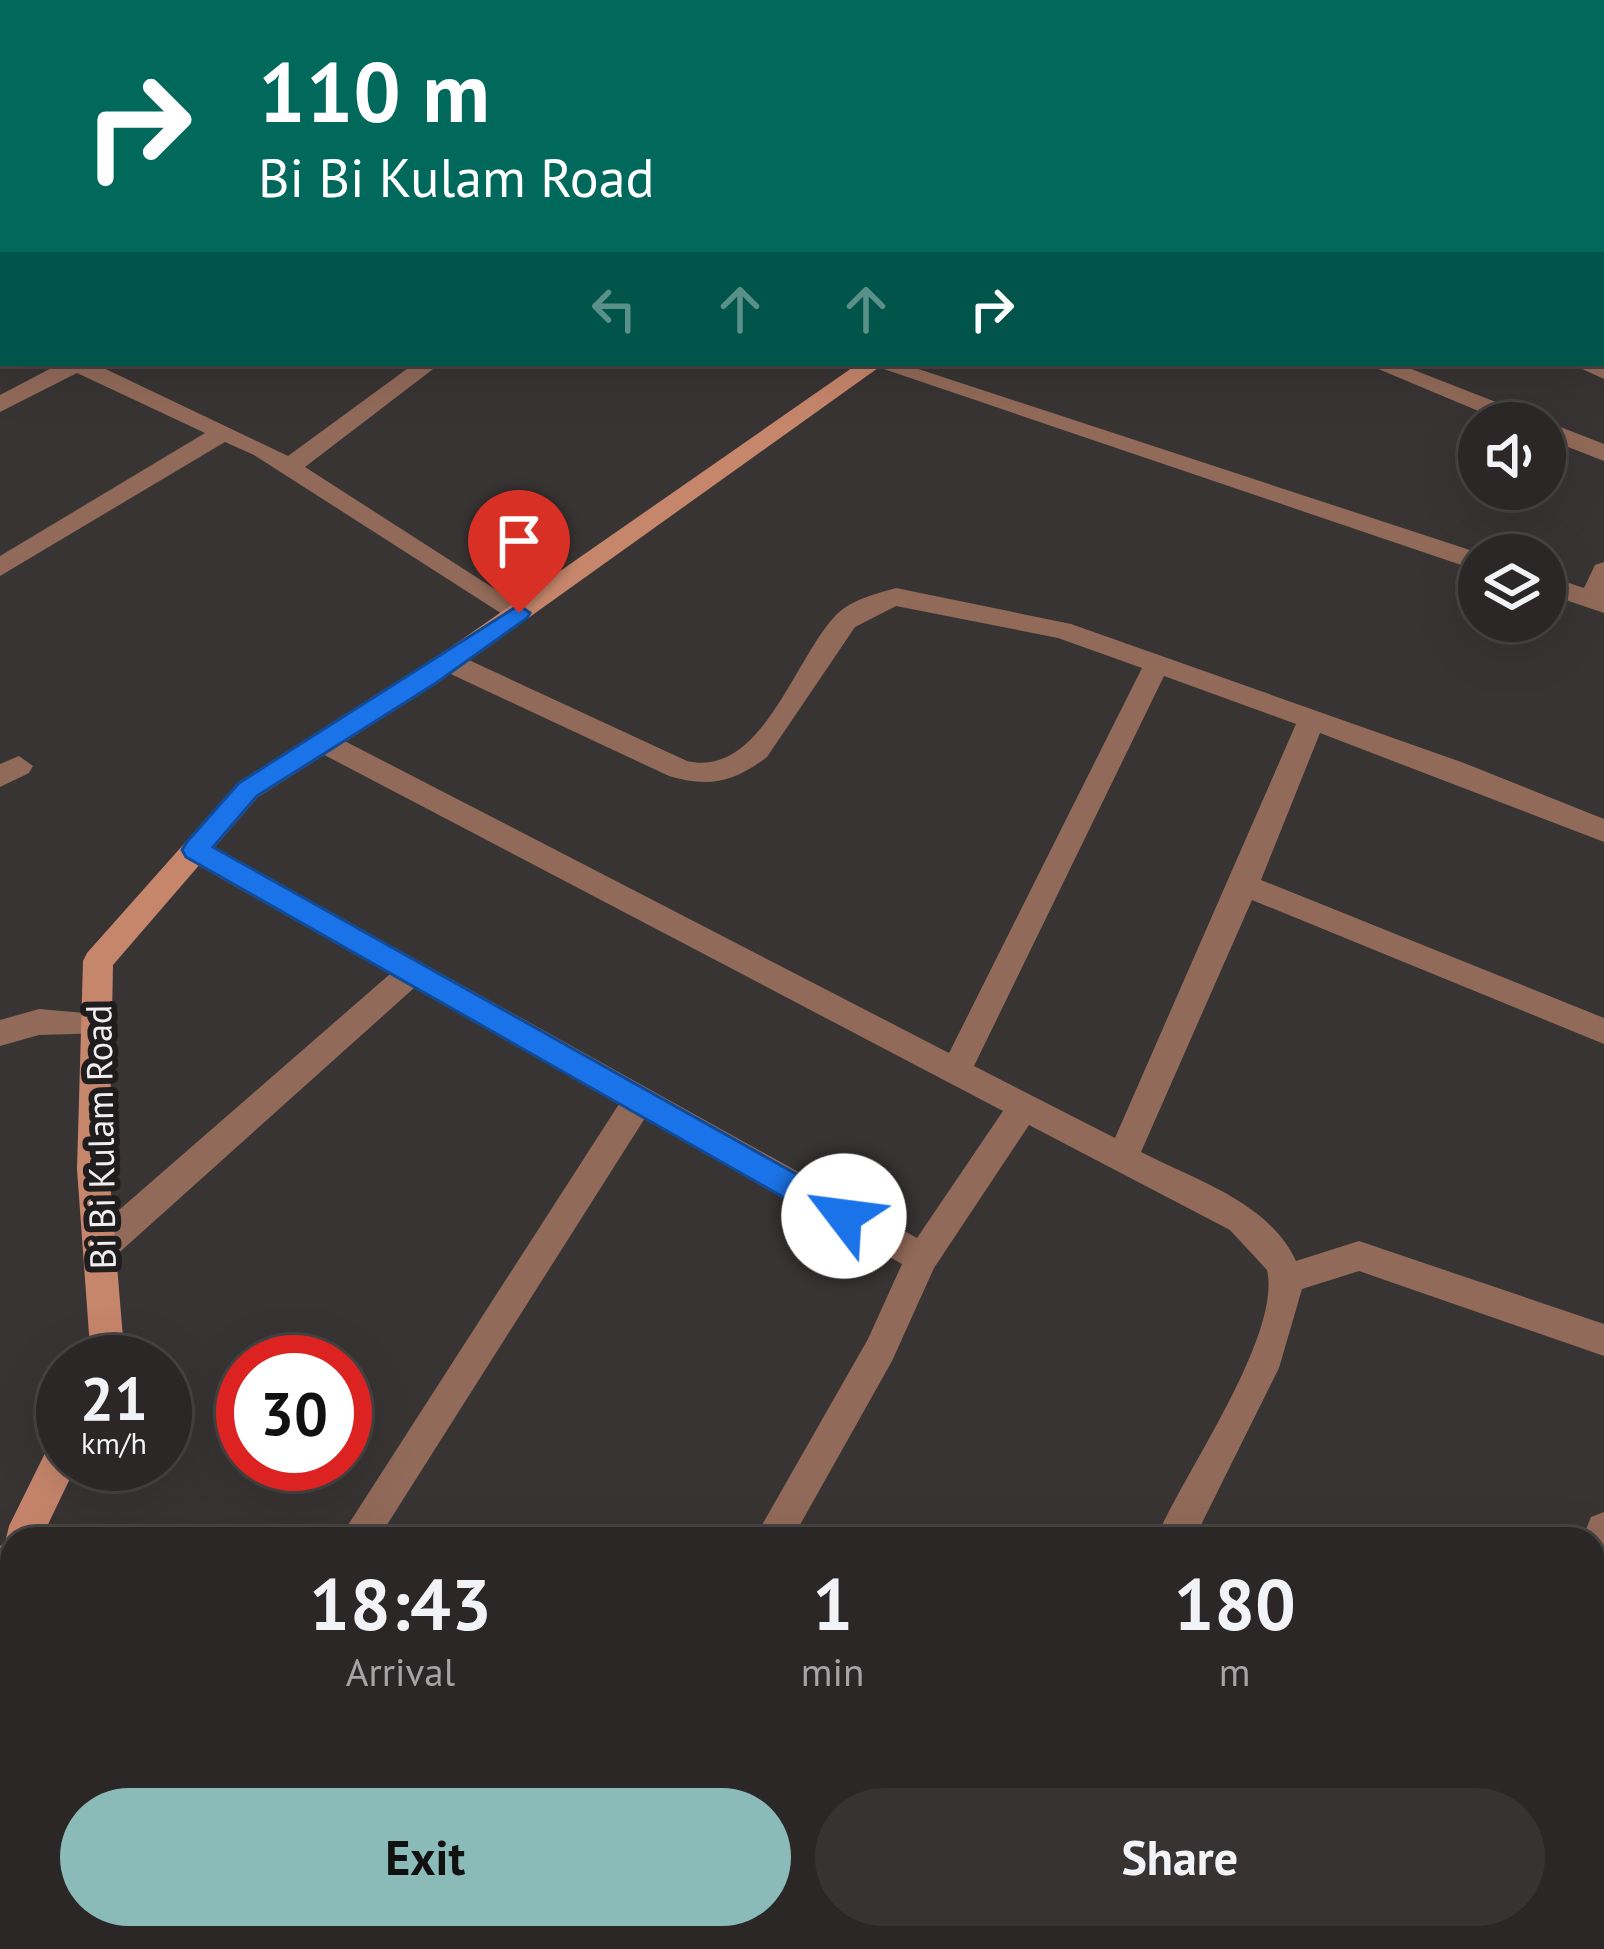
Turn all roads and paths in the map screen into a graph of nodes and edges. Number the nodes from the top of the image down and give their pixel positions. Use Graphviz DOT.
graph roads {
  1 [pos="70,366"];
  2 [pos="81,366"];
  3 [pos="426,366"];
  4 [pos="871,366"];
  5 [pos="884,366"];
  6 [pos="1383,366"];
  7 [pos="1474,402"];
  8 [pos="0,405"];
  9 [pos="224,432"];
  10 [pos="1566,438"];
  11 [pos="1604,453"];
  12 [pos="289,467"];
  13 [pos="1458,555"];
  14 [pos="0,568"];
  15 [pos="1604,571"];
  16 [pos="1566,591"];
  17 [pos="1598,602"];
  18 [pos="519,613"];
  19 [pos="449,662"];
  20 [pos="1157,664"];
  21 [pos="1312,719"];
  22 [pos="323,742"];
  23 [pos="1604,831"];
  24 [pos="195,850"];
  25 [pos="1244,885"];
  26 [pos="412,972"];
  27 [pos="97,1024"];
  28 [pos="1604,1031"];
  29 [pos="0,1033"];
  30 [pos="955,1073"];
  31 [pos="640,1099"];
  32 [pos="1022,1107"];
  33 [pos="1122,1159"];
  34 [pos="100,1248"];
  35 [pos="922,1258"];
  36 [pos="1286,1279"];
  37 [pos="106,1335"];
  38 [pos="1604,1340"];
  39 [pos="45,1491"];
  40 [pos="28,1527"];
  41 [pos="365,1527"];
  42 [pos="779,1527"];
  43 [pos="1180,1527"];
  1 -- 8 [label="street"];
  2 -- 9 [label="street"];
  3 -- 12 [label="street"];
  4 -- 18 [label="street, Bi Bi Kulam Road"];
  5 -- 13 [label="street"];
  6 -- 7 [label="street"];
  9 -- 12 [label="street"];
  9 -- 14 [label="street"];
  10 -- 11 [label="street"];
  12 -- 18 [label="street"];
  15 -- 17 [label="street"];
  16 -- 17 [label="street"];
  18 -- 19 [label="street, Bi Bi Kulam Road"];
  19 -- 20 [label="street"];
  19 -- 22 [label="street, Bi Bi Kulam Road"];
  20 -- 21 [label="street"];
  20 -- 30 [label="street"];
  21 -- 23 [label="street"];
  21 -- 25 [label="street"];
  22 -- 24 [label="street, Bi Bi Kulam Road"];
  22 -- 30 [label="street"];
  24 -- 26 [label="street"];
  24 -- 27 [label="street, Bi Bi Kulam Road"];
  25 -- 28 [label="street"];
  25 -- 33 [label="street"];
  26 -- 31 [label="street"];
  26 -- 34 [label="street"];
  27 -- 29 [label="street"];
  27 -- 34 [label="street, Bi Bi Kulam Road"];
  30 -- 32 [label="street"];
  31 -- 35 [label="street"];
  31 -- 41 [label="street"];
  32 -- 33 [label="street"];
  32 -- 35 [label="street"];
  33 -- 36 [label="street"];
  34 -- 37 [label="street, Bi Bi Kulam Road"];
  35 -- 42 [label="street"];
  36 -- 38 [label="street"];
  36 -- 43 [label="street"];
  39 -- 40 [label="street"];
}
